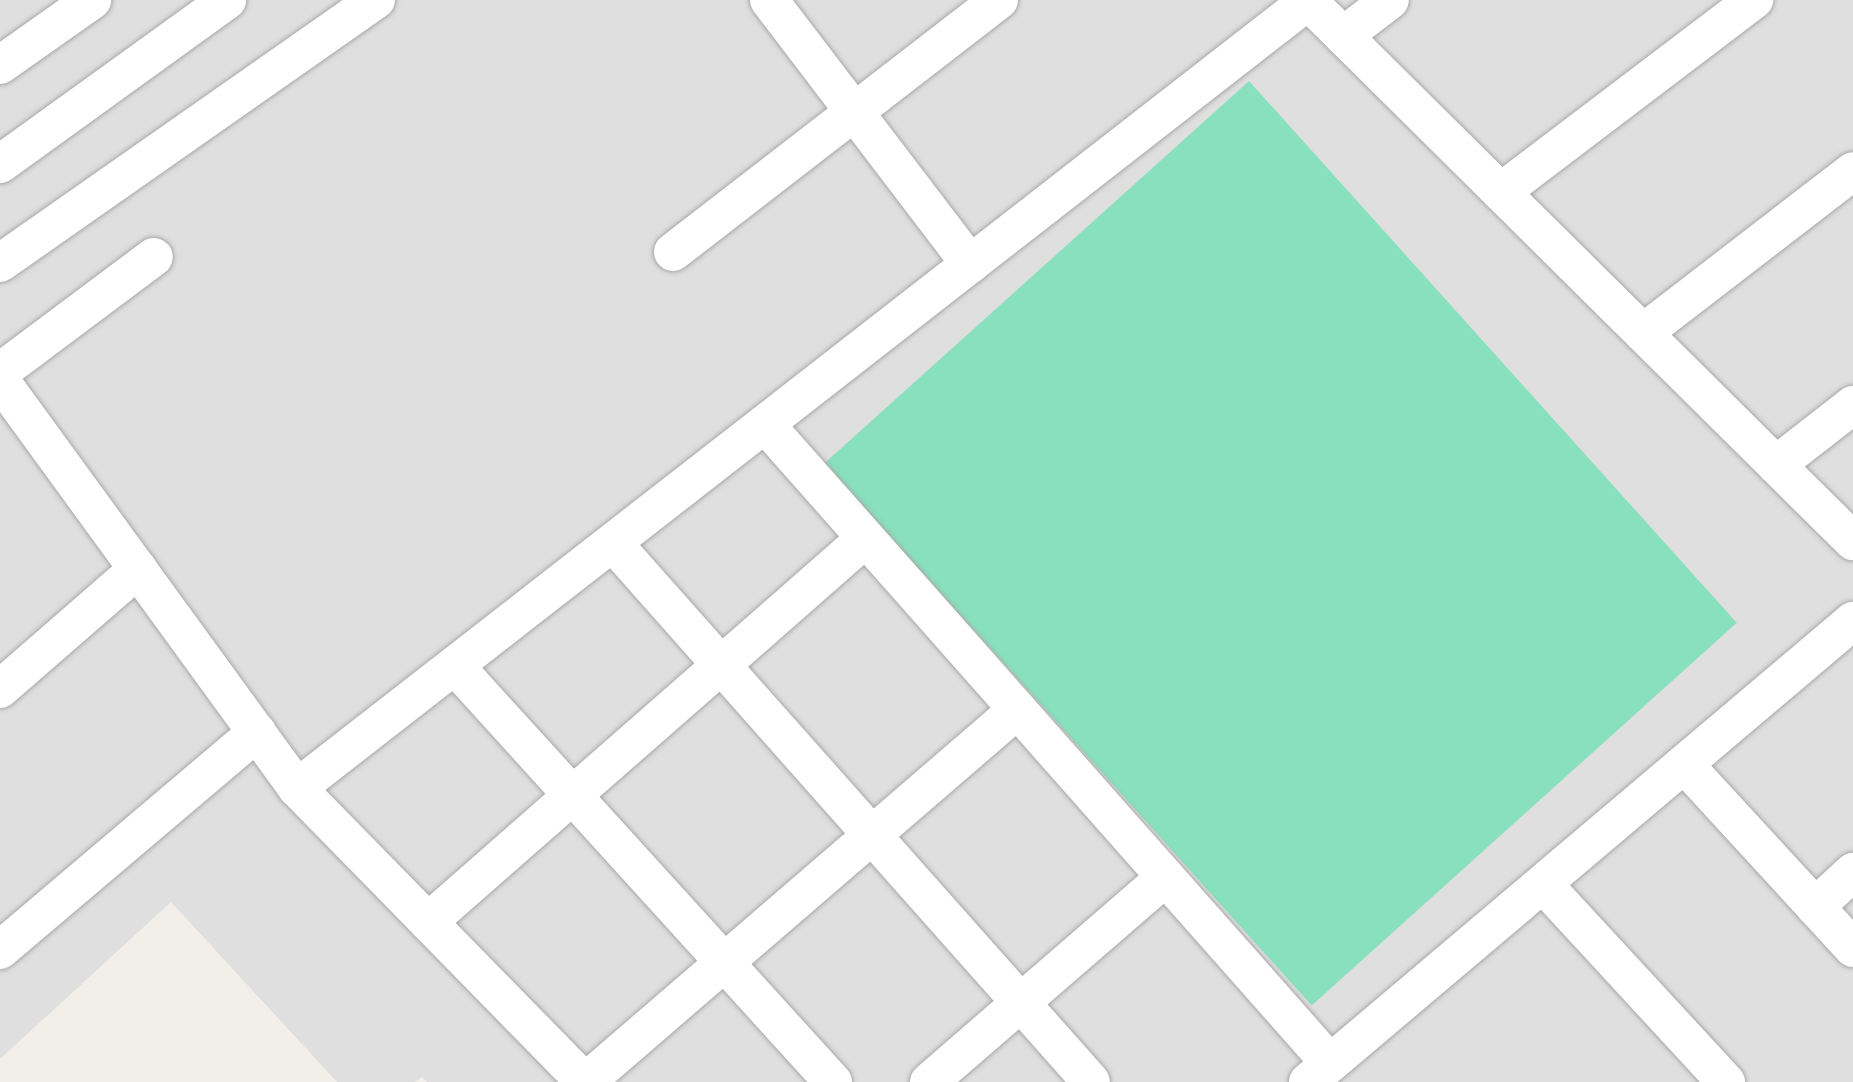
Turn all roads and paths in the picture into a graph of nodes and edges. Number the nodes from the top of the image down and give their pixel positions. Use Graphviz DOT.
graph roads {
  1 [pos="92,0"];
  2 [pos="227,0"];
  3 [pos="376,0"];
  4 [pos="769,0"];
  5 [pos="999,0"];
  6 [pos="1390,0"];
  7 [pos="1754,0"];
  8 [pos="1308,1"];
  9 [pos="1343,36"];
  10 [pos="0,65"];
  11 [pos="854,112"];
  12 [pos="0,164"];
  13 [pos="1853,171"];
  14 [pos="1501,192"];
  15 [pos="673,252"];
  16 [pos="153,257"];
  17 [pos="0,263"];
  18 [pos="970,264"];
  19 [pos="1643,333"];
  20 [pos="1,382"];
  21 [pos="1853,405"];
  22 [pos="765,424"];
  23 [pos="1776,465"];
  24 [pos="866,538"];
  25 [pos="1853,541"];
  26 [pos="613,543"];
  27 [pos="138,569"];
  28 [pos="1853,621"];
  29 [pos="721,665"];
  30 [pos="455,666"];
  31 [pos="0,689"];
  32 [pos="1017,710"];
  33 [pos="257,732"];
  34 [pos="1684,764"];
  35 [pos="297,788"];
  36 [pos="572,795"];
  37 [pos="872,835"];
  38 [pos="1853,872"];
  39 [pos="1166,877"];
  40 [pos="1543,884"];
  41 [pos="1815,907"];
  42 [pos="428,922"];
  43 [pos="1853,948"];
  44 [pos="0,950"];
  45 [pos="724,962"];
  46 [pos="1021,1003"];
  47 [pos="1319,1073"];
  48 [pos="590,1078"];
  49 [pos="832,1082"];
  50 [pos="929,1082"];
  51 [pos="1091,1082"];
  52 [pos="1727,1082"];
  1 -- 10 [label="street"];
  2 -- 12 [label="street"];
  3 -- 17 [label="street"];
  4 -- 11 [label="street"];
  5 -- 11 [label="street"];
  6 -- 9 [label="street"];
  7 -- 14 [label="street"];
  8 -- 9 [label="street"];
  8 -- 18 [label="street"];
  9 -- 14 [label="street"];
  11 -- 15 [label="street"];
  11 -- 18 [label="street"];
  13 -- 19 [label="street"];
  14 -- 19 [label="street"];
  16 -- 20 [label="street"];
  18 -- 22 [label="street"];
  19 -- 23 [label="street"];
  20 -- 27 [label="street"];
  21 -- 23 [label="street"];
  22 -- 24 [label="street"];
  22 -- 26 [label="street"];
  23 -- 25 [label="street"];
  24 -- 29 [label="street"];
  24 -- 32 [label="street"];
  26 -- 29 [label="street"];
  26 -- 30 [label="street"];
  27 -- 31 [label="street"];
  27 -- 33 [label="street"];
  28 -- 34 [label="street"];
  29 -- 36 [label="street"];
  29 -- 37 [label="street"];
  30 -- 35 [label="street"];
  30 -- 36 [label="street"];
  32 -- 37 [label="street"];
  32 -- 39 [label="street"];
  33 -- 35 [label="street"];
  33 -- 44 [label="street"];
  34 -- 40 [label="street"];
  34 -- 41 [label="street"];
  35 -- 42 [label="street"];
  36 -- 42 [label="street"];
  36 -- 45 [label="street"];
  37 -- 45 [label="street"];
  37 -- 46 [label="street"];
  38 -- 41 [label="street"];
  39 -- 46 [label="street"];
  39 -- 47 [label="street"];
  40 -- 47 [label="street"];
  40 -- 52 [label="street"];
  41 -- 43 [label="street"];
  42 -- 48 [label="street"];
  45 -- 48 [label="street"];
  45 -- 49 [label="street"];
  46 -- 50 [label="street"];
  46 -- 51 [label="street"];
}
